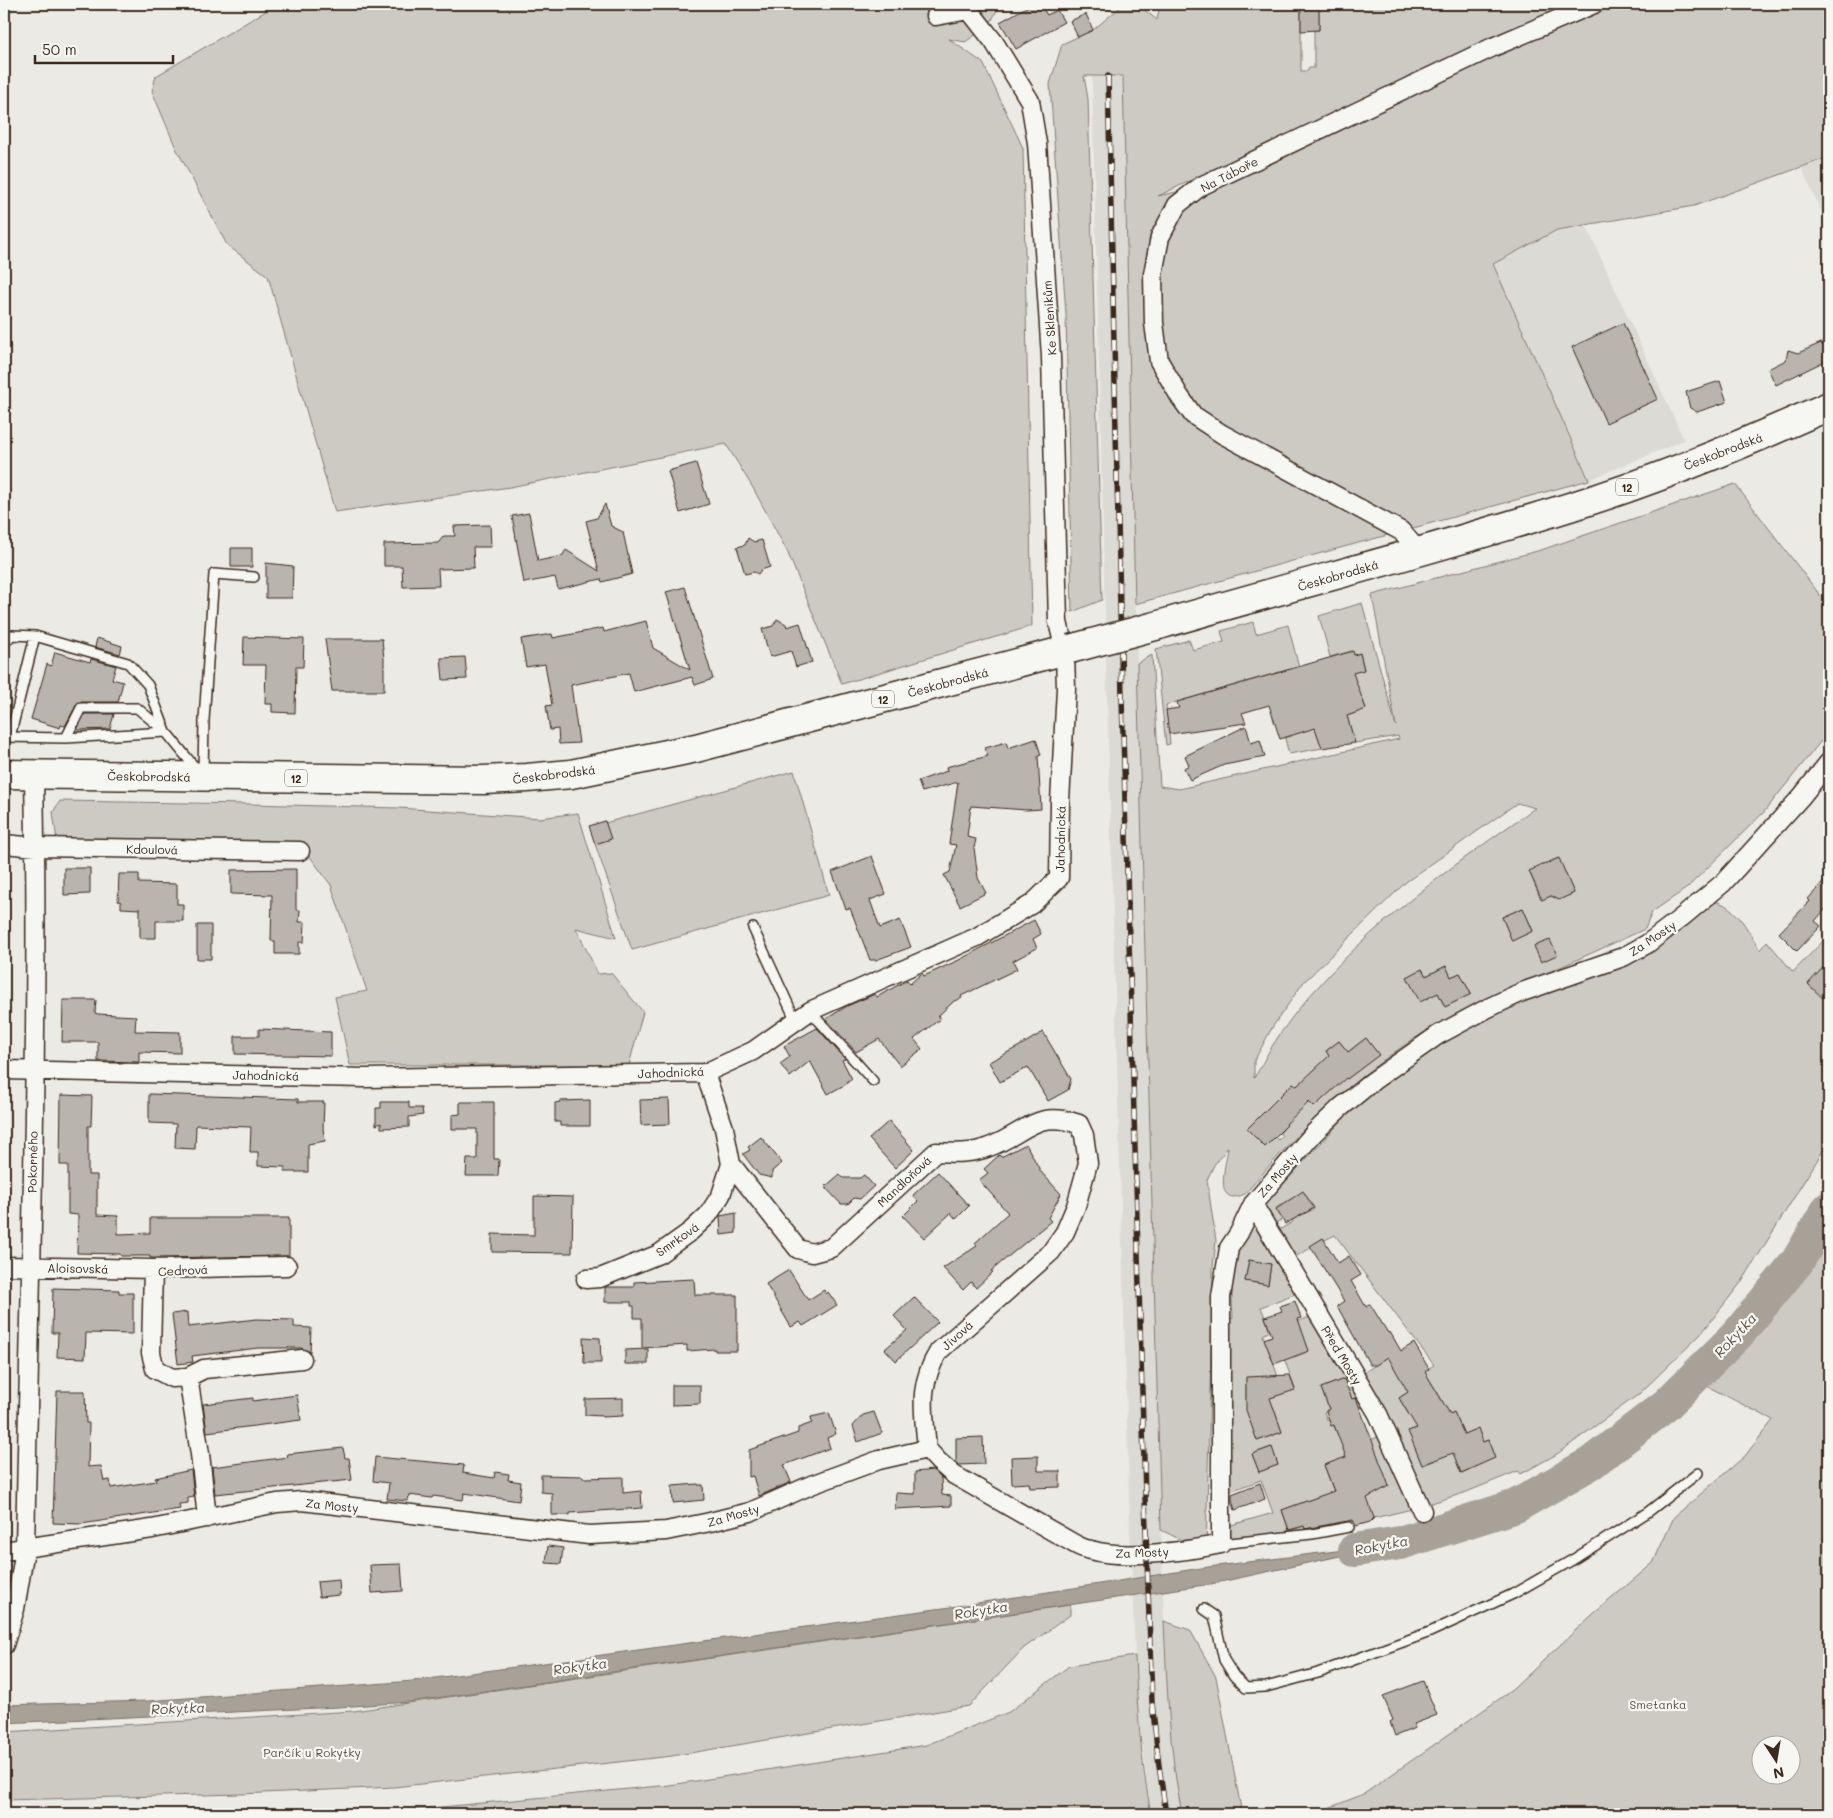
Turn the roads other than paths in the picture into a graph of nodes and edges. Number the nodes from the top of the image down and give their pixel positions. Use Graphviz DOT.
graph roads {
  1 [pos="1594,4"];
  2 [pos="971,7"];
  3 [pos="936,16"];
  4 [pos="1829,406"];
  5 [pos="1420,553"];
  6 [pos="254,577"];
  7 [pos="35,636"];
  8 [pos="4,643"];
  9 [pos="1068,650"];
  10 [pos="166,732"];
  11 [pos="7,737"];
  12 [pos="66,738"];
  13 [pos="1829,762"];
  14 [pos="4,774"];
  15 [pos="34,775"];
  16 [pos="203,777"];
  17 [pos="4,844"];
  18 [pos="36,847"];
  19 [pos="300,850"];
  20 [pos="753,928"];
  21 [pos="810,1011"];
  22 [pos="796,1021"];
  23 [pos="4,1070"];
  24 [pos="34,1070"];
  25 [pos="705,1073"];
  26 [pos="872,1081"];
  27 [pos="731,1164"];
  28 [pos="1253,1204"];
  29 [pos="1051,1252"];
  30 [pos="4,1266"];
  31 [pos="30,1266"];
  32 [pos="287,1266"];
  33 [pos="153,1269"];
  34 [pos="586,1278"];
  35 [pos="302,1359"];
  36 [pos="188,1377"];
  37 [pos="927,1449"];
  38 [pos="1698,1473"];
  39 [pos="1422,1511"];
  40 [pos="207,1518"];
  41 [pos="1349,1527"];
  42 [pos="1221,1544"];
  43 [pos="25,1549"];
  44 [pos="4,1552"];
  45 [pos="1204,1609"];
  46 [pos="4,1645"];
  1 -- 5 [label="street, Na Táboře"];
  2 -- 3 [label="street"];
  2 -- 9 [label="street, Ke Skleníkům"];
  4 -- 5 [label="main road, Českobrodská / 12"];
  5 -- 9 [label="main road, Českobrodská / 12, bridge"];
  6 -- 16 [label="lane"];
  7 -- 8 [label="lane"];
  7 -- 10 [label="lane"];
  7 -- 11 [label="lane"];
  9 -- 16 [label="main road, Českobrodská / 12"];
  9 -- 21 [label="street, Jahodnická"];
  10 -- 12 [label="lane"];
  10 -- 12 [label="lane"];
  10 -- 16 [label="lane"];
  11 -- 12 [label="lane"];
  13 -- 28 [label="street, Za Mosty"];
  14 -- 15 [label="main road, Českobrodská / 12"];
  15 -- 16 [label="main road, Českobrodská / 12"];
  15 -- 18 [label="street, Pokorného"];
  17 -- 18 [label="street, Kdoulová"];
  18 -- 19 [label="street, Kdoulová"];
  18 -- 24 [label="street, Pokorného"];
  20 -- 22 [label="lane"];
  21 -- 22 [label="street, Jahodnická"];
  21 -- 26 [label="lane"];
  22 -- 25 [label="street, Jahodnická"];
  23 -- 24 [label="street, Jahodnická"];
  24 -- 25 [label="street, Jahodnická"];
  24 -- 31 [label="street, Pokorného"];
  25 -- 27 [label="street, Smrková"];
  27 -- 29 [label="street, Mandloňová"];
  27 -- 34 [label="street, Smrková"];
  28 -- 39 [label="street, Před Mosty"];
  28 -- 42 [label="street, Za Mosty"];
  29 -- 37 [label="street, Jívová"];
  30 -- 31 [label="street, Aloisovská"];
  31 -- 33 [label="street, Aloisovská"];
  31 -- 43 [label="street, Pokorného"];
  32 -- 33 [label="street, Cedrová"];
  33 -- 36 [label="street, Cedrová"];
  35 -- 36 [label="street, Cedrová"];
  36 -- 40 [label="street"];
  37 -- 40 [label="street, Za Mosty"];
  37 -- 42 [label="street, Za Mosty"];
  38 -- 45 [label="lane"];
  40 -- 43 [label="street, Za Mosty"];
  41 -- 42 [label="lane"];
  43 -- 44 [label="street, Za Mosty"];
  43 -- 46 [label="street, Pokorného"];
}
